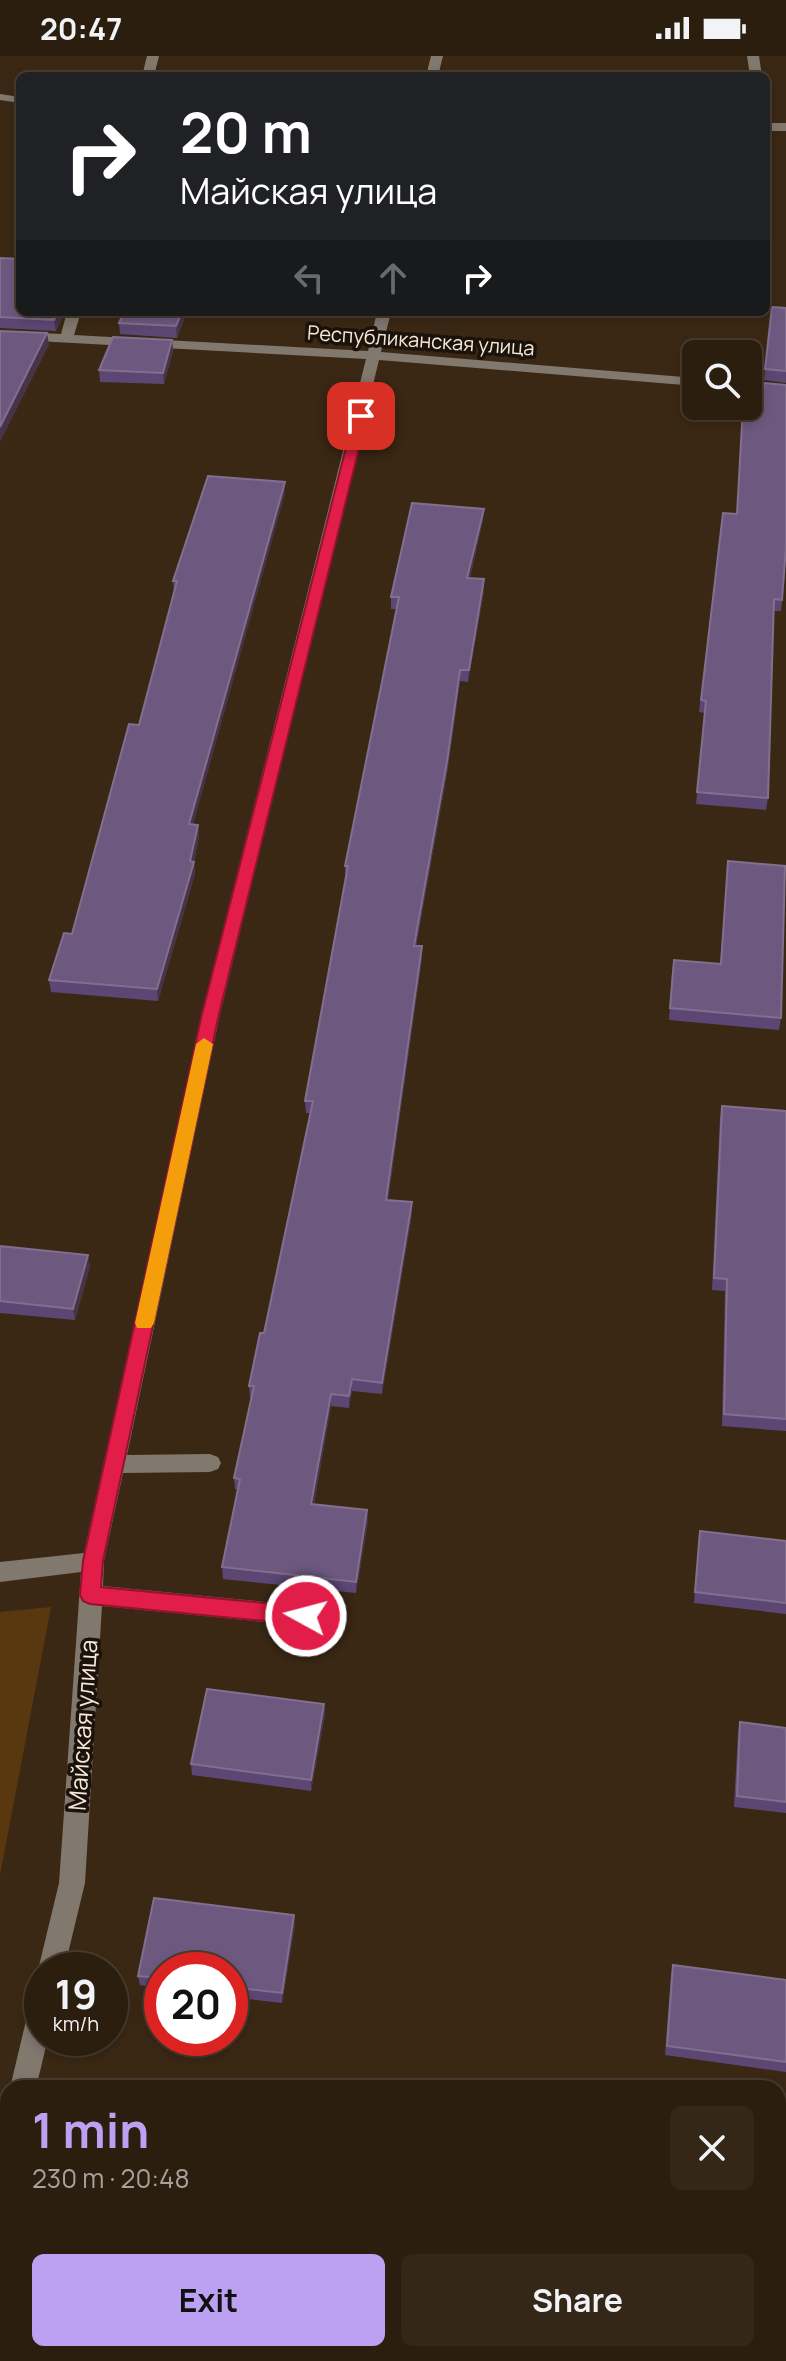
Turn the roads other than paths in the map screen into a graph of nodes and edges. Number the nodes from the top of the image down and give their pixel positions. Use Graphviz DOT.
graph roads {
  1 [pos="73,316"];
  2 [pos="383,316"];
  3 [pos="0,335"];
  4 [pos="66,339"];
  5 [pos="376,356"];
  6 [pos="682,381"];
  7 [pos="762,387"];
  8 [pos="786,389"];
  9 [pos="210,1463"];
  10 [pos="114,1464"];
  11 [pos="93,1561"];
  12 [pos="0,1572"];
  13 [pos="90,1595"];
  14 [pos="306,1616"];
  15 [pos="55,1952"];
  16 [pos="31,2056"];
  17 [pos="25,2080"];
  1 -- 4 [label="street"];
  2 -- 5 [label="street, Майская улица"];
  3 -- 4 [label="street, Республиканская улица"];
  4 -- 5 [label="street, Республиканская улица"];
  5 -- 6 [label="street, Республиканская улица"];
  5 -- 10 [label="street, Майская улица"];
  7 -- 8 [label="street"];
  9 -- 10 [label="street"];
  10 -- 11 [label="street, Майская улица"];
  11 -- 12 [label="street"];
  11 -- 13 [label="street, Майская улица"];
  13 -- 14 [label="street"];
  13 -- 15 [label="street, Майская улица"];
  16 -- 17 [label="street"];
}
